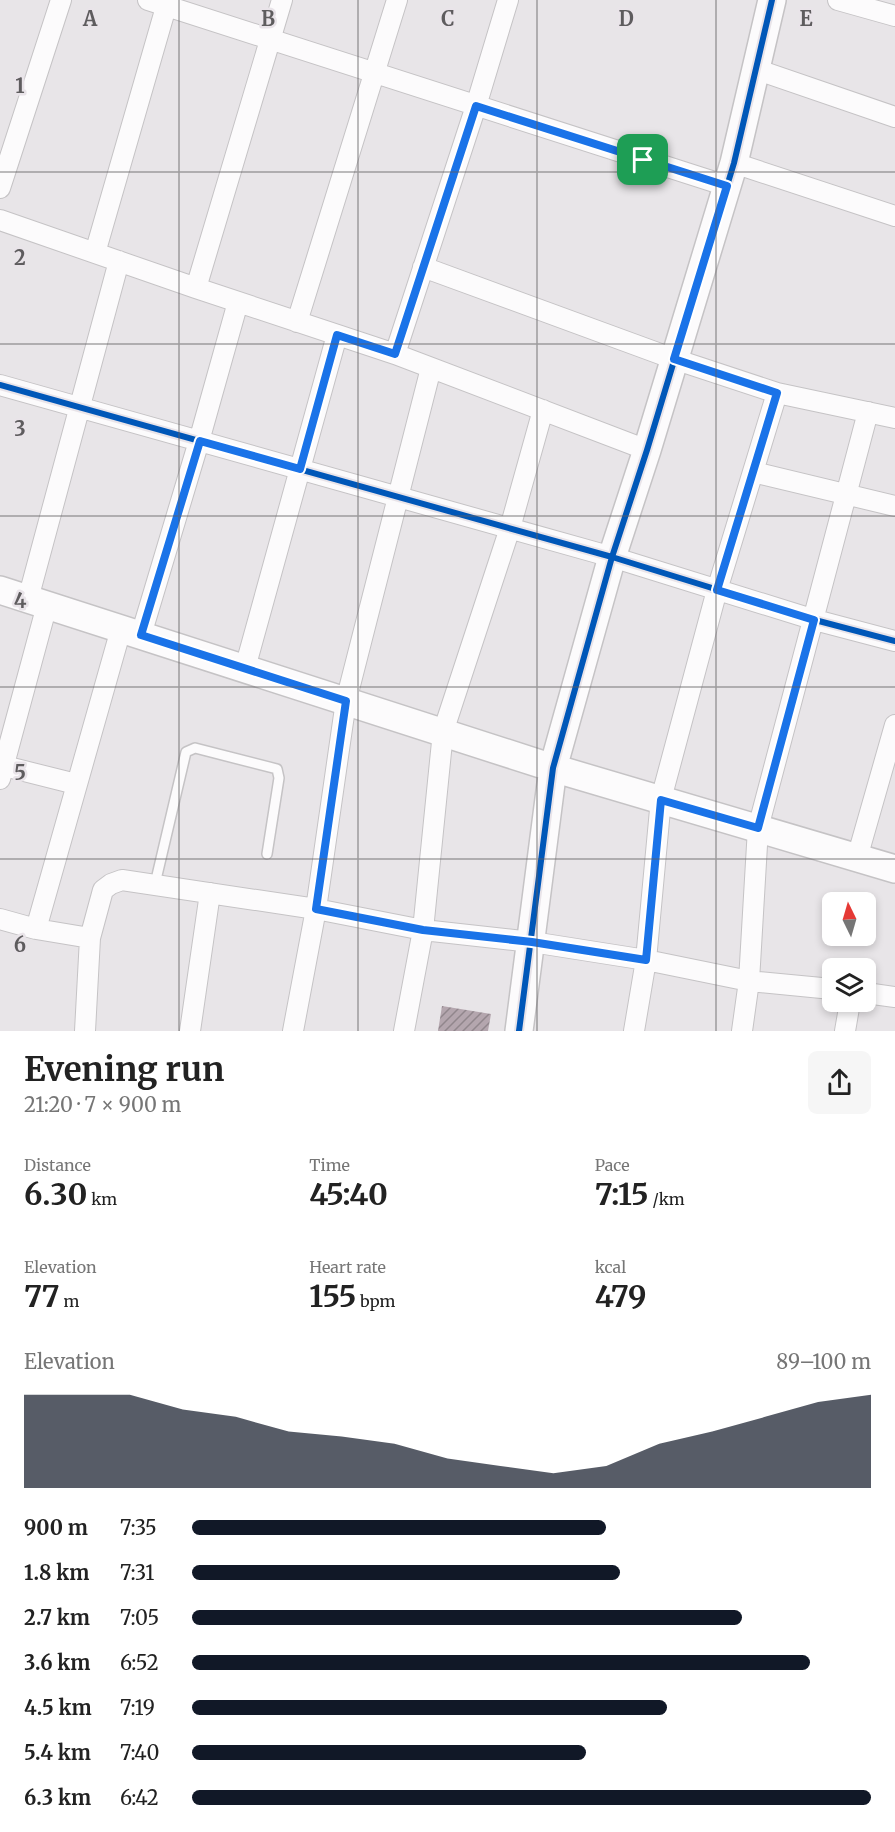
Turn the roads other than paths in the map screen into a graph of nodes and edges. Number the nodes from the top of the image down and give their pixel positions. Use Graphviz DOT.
graph roads {
  1 [pos="61,0"];
  2 [pos="282,0"];
  3 [pos="397,0"];
  4 [pos="508,0"];
  5 [pos="772,0"];
  6 [pos="838,0"];
  7 [pos="161,2"];
  8 [pos="895,16"];
  9 [pos="269,40"];
  10 [pos="755,69"];
  11 [pos="376,74"];
  12 [pos="476,106"];
  13 [pos="895,117"];
  14 [pos="730,175"];
  15 [pos="0,189"];
  16 [pos="895,216"];
  17 [pos="1,223"];
  18 [pos="95,253"];
  19 [pos="119,261"];
  20 [pos="423,267"];
  21 [pos="196,288"];
  22 [pos="238,302"];
  23 [pos="297,322"];
  24 [pos="337,335"];
  25 [pos="395,354"];
  26 [pos="674,359"];
  27 [pos="432,368"];
  28 [pos="0,385"];
  29 [pos="777,393"];
  30 [pos="80,407"];
  31 [pos="543,410"];
  32 [pos="868,412"];
  33 [pos="895,418"];
  34 [pos="200,441"];
  35 [pos="647,450"];
  36 [pos="300,469"];
  37 [pos="753,472"];
  38 [pos="847,494"];
  39 [pos="400,497"];
  40 [pos="895,506"];
  41 [pos="510,528"];
  42 [pos="612,557"];
  43 [pos="0,590"];
  44 [pos="717,590"];
  45 [pos="38,602"];
  46 [pos="814,620"];
  47 [pos="131,632"];
  48 [pos="895,640"];
  49 [pos="245,668"];
  50 [pos="346,701"];
  51 [pos="895,725"];
  52 [pos="443,732"];
  53 [pos="554,768"];
  54 [pos="1,770"];
  55 [pos="76,784"];
  56 [pos="661,800"];
  57 [pos="758,828"];
  58 [pos="267,854"];
  59 [pos="857,858"];
  60 [pos="895,869"];
  61 [pos="155,884"];
  62 [pos="210,893"];
  63 [pos="316,909"];
  64 [pos="0,919"];
  65 [pos="36,929"];
  66 [pos="423,930"];
  67 [pos="90,938"];
  68 [pos="532,942"];
  69 [pos="646,960"];
  70 [pos="749,981"];
  71 [pos="822,988"];
  72 [pos="876,994"];
  73 [pos="895,997"];
  74 [pos="848,1012"];
  75 [pos="85,1031"];
  76 [pos="190,1031"];
  77 [pos="293,1031"];
  78 [pos="404,1031"];
  79 [pos="519,1031"];
  80 [pos="634,1031"];
  81 [pos="742,1031"];
  82 [pos="845,1031"];
  1 -- 15 [label="street"];
  2 -- 9 [label="street"];
  3 -- 11 [label="street"];
  4 -- 12 [label="street"];
  5 -- 10 [label="street"];
  6 -- 8 [label="street"];
  7 -- 9 [label="street"];
  7 -- 18 [label="street"];
  9 -- 11 [label="street"];
  9 -- 21 [label="street"];
  10 -- 13 [label="street"];
  10 -- 14 [label="street"];
  11 -- 12 [label="street"];
  11 -- 23 [label="street"];
  12 -- 14 [label="street"];
  12 -- 20 [label="street"];
  14 -- 16 [label="street"];
  14 -- 26 [label="street"];
  17 -- 18 [label="street"];
  18 -- 19 [label="street"];
  19 -- 21 [label="street"];
  19 -- 30 [label="street"];
  20 -- 25 [label="street"];
  20 -- 26 [label="street"];
  21 -- 22 [label="street"];
  22 -- 23 [label="street"];
  22 -- 34 [label="street"];
  23 -- 24 [label="street"];
  24 -- 25 [label="street"];
  24 -- 36 [label="street"];
  25 -- 27 [label="street"];
  26 -- 29 [label="street"];
  26 -- 35 [label="street"];
  27 -- 31 [label="street"];
  27 -- 39 [label="street"];
  28 -- 30 [label="street"];
  29 -- 32 [label="street"];
  29 -- 37 [label="street"];
  30 -- 34 [label="street"];
  30 -- 45 [label="street"];
  31 -- 35 [label="street"];
  31 -- 41 [label="street"];
  32 -- 33 [label="street"];
  32 -- 38 [label="street"];
  34 -- 36 [label="street"];
  34 -- 47 [label="street"];
  35 -- 42 [label="street"];
  36 -- 39 [label="street"];
  36 -- 49 [label="street"];
  37 -- 38 [label="street"];
  37 -- 44 [label="street"];
  38 -- 40 [label="street"];
  38 -- 46 [label="street"];
  39 -- 41 [label="street"];
  39 -- 50 [label="street"];
  41 -- 42 [label="street"];
  41 -- 52 [label="street"];
  42 -- 44 [label="street"];
  42 -- 53 [label="street"];
  43 -- 45 [label="street"];
  44 -- 46 [label="street"];
  44 -- 56 [label="street"];
  45 -- 47 [label="street"];
  45 -- 54 [label="street"];
  46 -- 48 [label="street"];
  46 -- 57 [label="street"];
  47 -- 49 [label="street"];
  47 -- 55 [label="street"];
  49 -- 50 [label="street"];
  50 -- 52 [label="street"];
  50 -- 63 [label="street"];
  51 -- 59 [label="street"];
  52 -- 53 [label="street"];
  52 -- 66 [label="street"];
  53 -- 56 [label="street"];
  53 -- 68 [label="street"];
  54 -- 55 [label="street"];
  55 -- 65 [label="street"];
  56 -- 57 [label="street"];
  56 -- 69 [label="street"];
  57 -- 59 [label="street"];
  57 -- 70 [label="street"];
  58 -- 61 [label="lane"];
  59 -- 60 [label="street"];
  61 -- 62 [label="street"];
  61 -- 67 [label="street"];
  62 -- 63 [label="street"];
  62 -- 76 [label="street"];
  63 -- 66 [label="street"];
  63 -- 77 [label="street"];
  64 -- 65 [label="street"];
  65 -- 67 [label="street"];
  66 -- 68 [label="street"];
  66 -- 78 [label="street"];
  67 -- 75 [label="street"];
  68 -- 69 [label="street"];
  68 -- 79 [label="street"];
  69 -- 70 [label="street"];
  69 -- 80 [label="street"];
  70 -- 71 [label="street"];
  70 -- 81 [label="street"];
  72 -- 73 [label="street"];
  74 -- 82 [label="street"];
}
